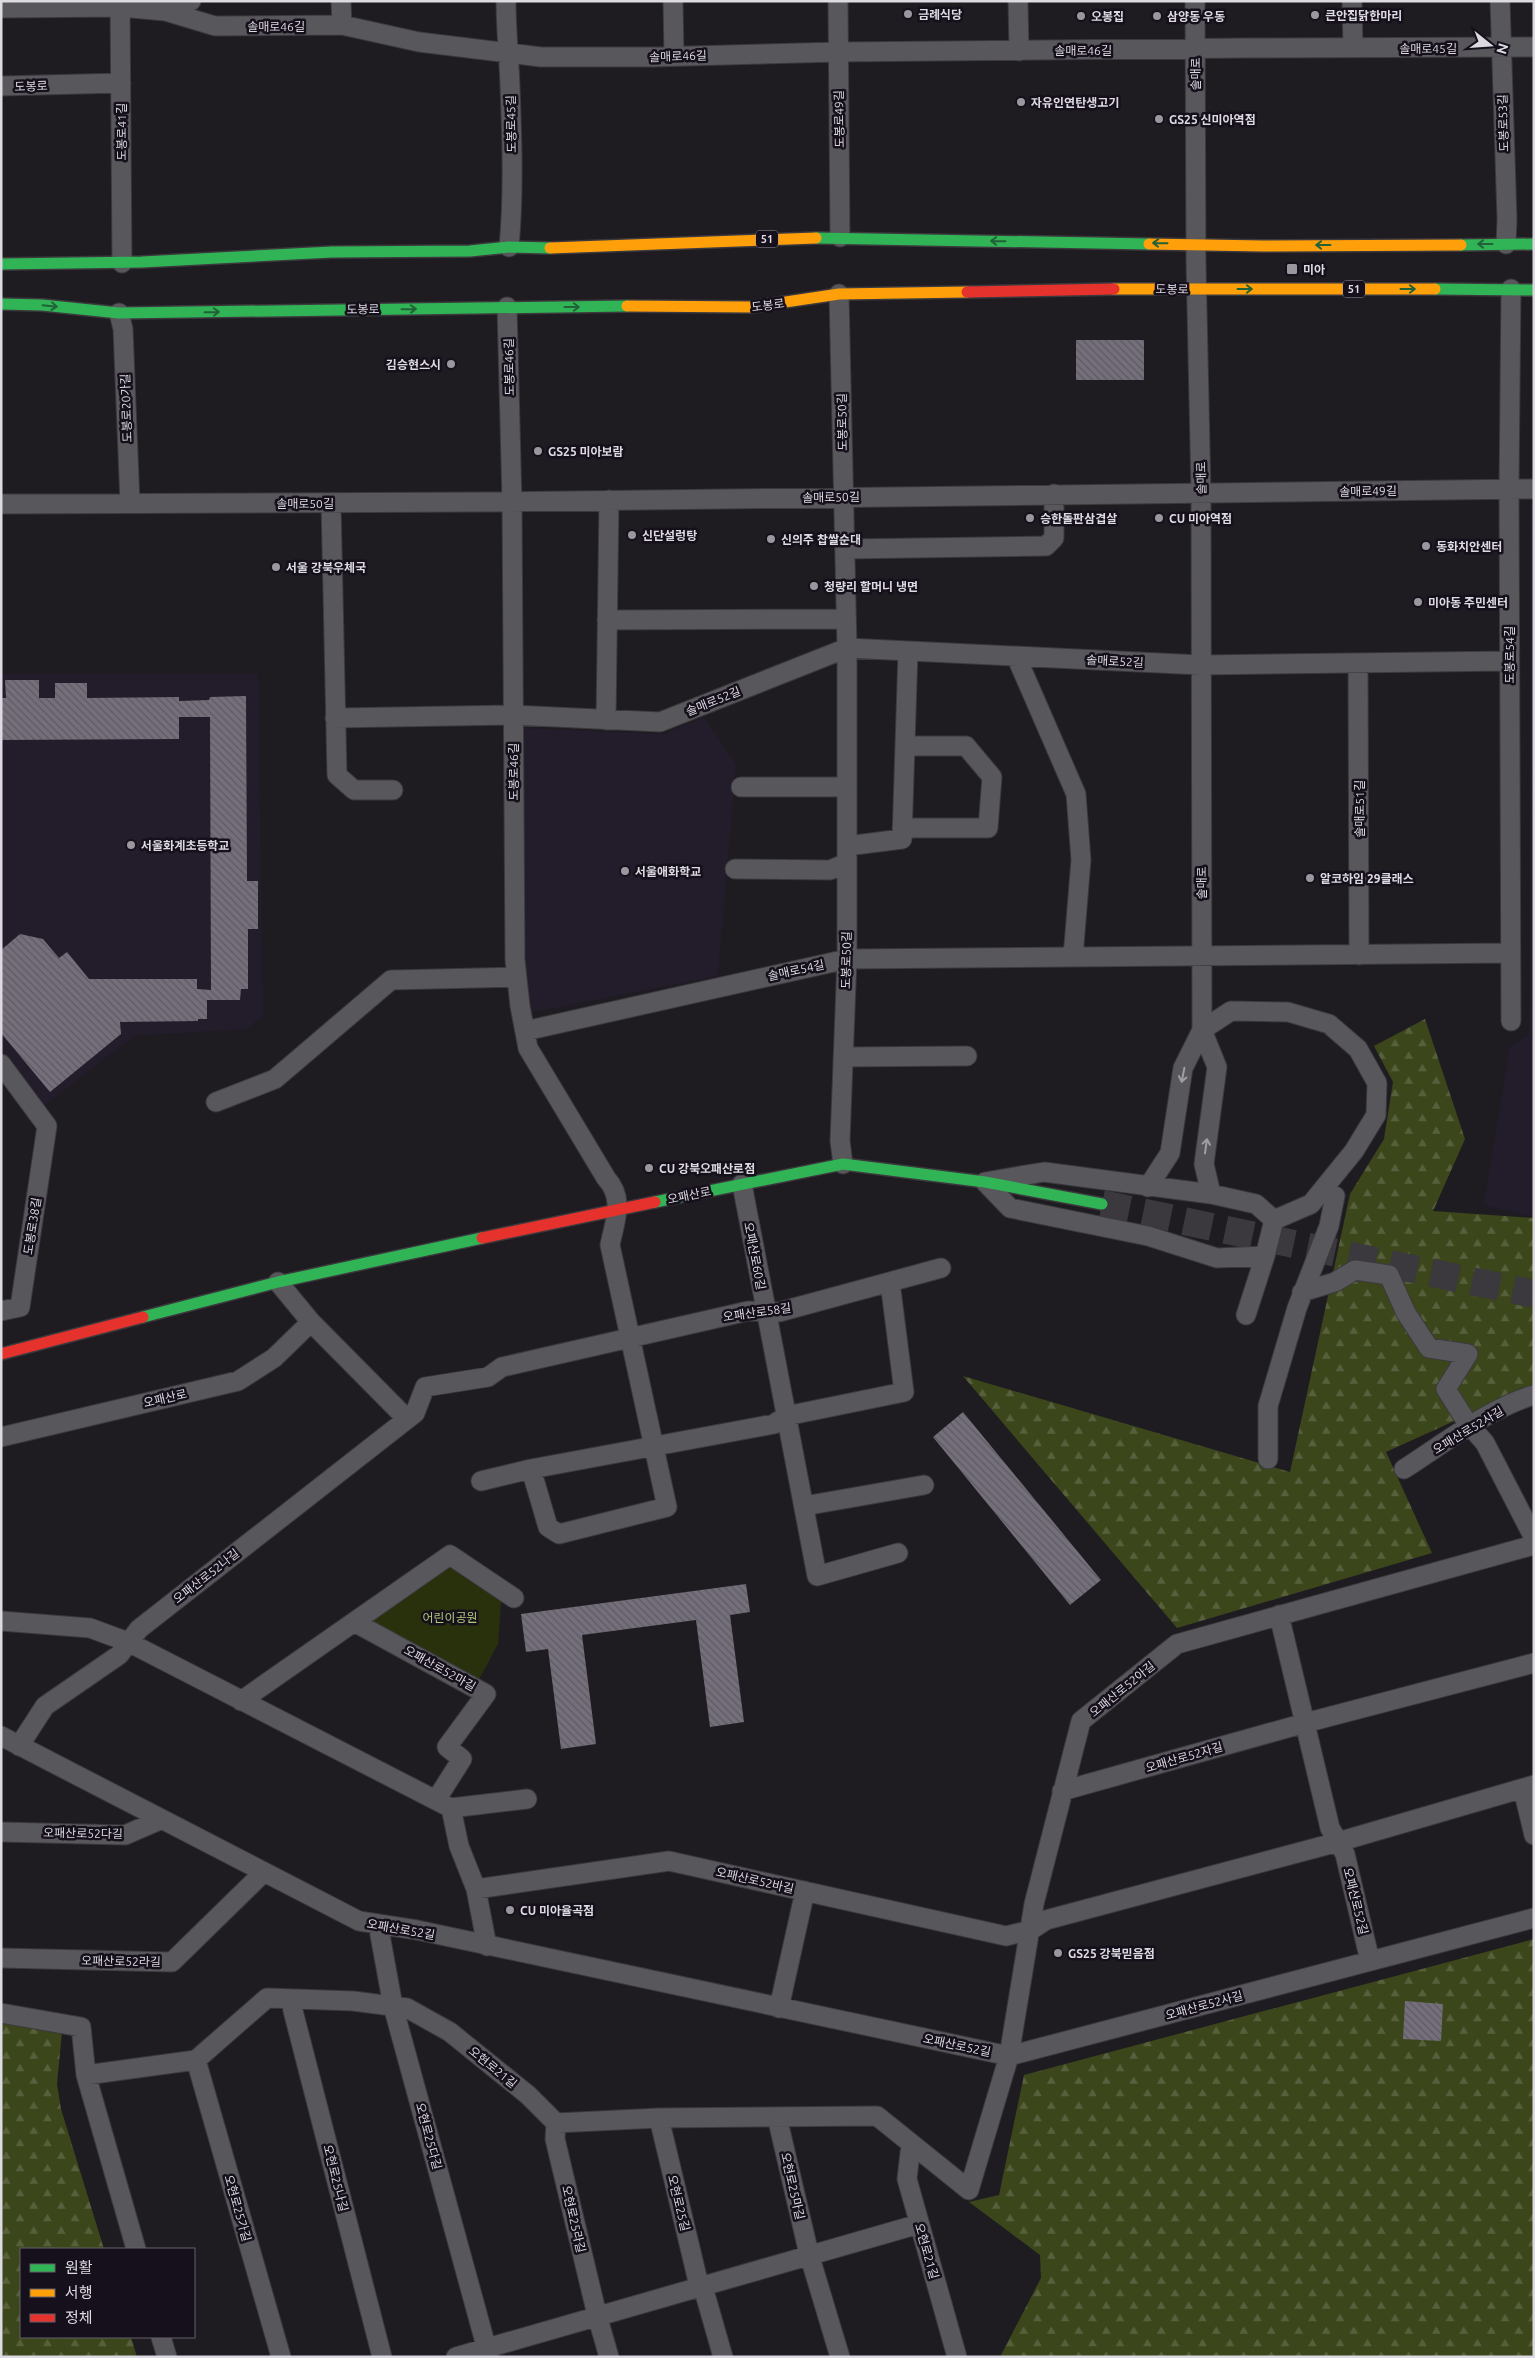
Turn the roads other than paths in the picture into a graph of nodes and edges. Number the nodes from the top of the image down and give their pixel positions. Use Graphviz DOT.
graph roads {
  1 [pos="191,1"];
  2 [pos="341,1"];
  3 [pos="506,1"];
  4 [pos="673,1"];
  5 [pos="838,1"];
  6 [pos="1018,1"];
  7 [pos="1194,1"];
  8 [pos="1352,1"];
  9 [pos="1500,1"];
  10 [pos="120,4"];
  11 [pos="1,8"];
  12 [pos="165,11"];
  13 [pos="342,25"];
  14 [pos="1353,48"];
  15 [pos="1501,48"];
  16 [pos="1534,48"];
  17 [pos="1195,50"];
  18 [pos="1019,51"];
  19 [pos="838,52"];
  20 [pos="508,53"];
  21 [pos="674,56"];
  22 [pos="121,83"];
  23 [pos="1,86"];
  24 [pos="840,237"];
  25 [pos="1196,244"];
  26 [pos="1506,244"];
  27 [pos="1534,244"];
  28 [pos="509,247"];
  29 [pos="122,263"];
  30 [pos="1,264"];
  31 [pos="1197,289"];
  32 [pos="1511,289"];
  33 [pos="1534,290"];
  34 [pos="839,294"];
  35 [pos="1,304"];
  36 [pos="507,307"];
  37 [pos="119,314"];
  38 [pos="1534,488"];
  39 [pos="1509,489"];
  40 [pos="1201,493"];
  41 [pos="1054,494"];
  42 [pos="843,496"];
  43 [pos="608,500"];
  44 [pos="331,502"];
  45 [pos="512,502"];
  46 [pos="130,503"];
  47 [pos="1,504"];
  48 [pos="845,549"];
  49 [pos="846,619"];
  50 [pos="607,620"];
  51 [pos="847,648"];
  52 [pos="908,651"];
  53 [pos="1016,656"];
  54 [pos="1509,661"];
  55 [pos="1358,663"];
  56 [pos="1201,665"];
  57 [pos="513,715"];
  58 [pos="335,718"];
  59 [pos="606,720"];
  60 [pos="905,746"];
  61 [pos="741,787"];
  62 [pos="847,787"];
  63 [pos="394,790"];
  64 [pos="902,828"];
  65 [pos="847,855"];
  66 [pos="734,869"];
  67 [pos="1510,953"];
  68 [pos="1359,955"];
  69 [pos="1202,956"];
  70 [pos="1073,957"];
  71 [pos="847,959"];
  72 [pos="517,977"];
  73 [pos="1511,1021"];
  74 [pos="525,1030"];
  75 [pos="1202,1030"];
  76 [pos="967,1056"];
  77 [pos="843,1057"];
  78 [pos="1,1064"];
  79 [pos="10,1089"];
  80 [pos="216,1102"];
  81 [pos="843,1164"];
  82 [pos="985,1182"];
  83 [pos="742,1184"];
  84 [pos="1148,1187"];
  85 [pos="1324,1189"];
  86 [pos="1210,1194"];
  87 [pos="1102,1204"];
  88 [pos="617,1210"];
  89 [pos="1274,1220"];
  90 [pos="1265,1256"];
  91 [pos="941,1268"];
  92 [pos="278,1282"];
  93 [pos="890,1282"];
  94 [pos="1302,1292"];
  95 [pos="1,1311"];
  96 [pos="766,1311"];
  97 [pos="1246,1315"];
  98 [pos="311,1322"];
  99 [pos="630,1337"];
  100 [pos="1,1354"];
  101 [pos="1534,1395"];
  102 [pos="786,1416"];
  103 [pos="407,1419"];
  104 [pos="1471,1427"];
  105 [pos="1,1436"];
  106 [pos="654,1447"];
  107 [pos="1268,1459"];
  108 [pos="531,1469"];
  109 [pos="1404,1469"];
  110 [pos="481,1481"];
  111 [pos="924,1485"];
  112 [pos="804,1506"];
  113 [pos="1534,1538"];
  114 [pos="1534,1545"];
  115 [pos="898,1553"];
  116 [pos="514,1598"];
  117 [pos="1279,1615"];
  118 [pos="1,1621"];
  119 [pos="354,1622"];
  120 [pos="128,1642"];
  121 [pos="1534,1663"];
  122 [pos="242,1701"];
  123 [pos="1305,1723"];
  124 [pos="1,1736"];
  125 [pos="19,1746"];
  126 [pos="1528,1787"];
  127 [pos="1062,1792"];
  128 [pos="527,1799"];
  129 [pos="443,1804"];
  130 [pos="162,1819"];
  131 [pos="1,1832"];
  132 [pos="1534,1835"];
  133 [pos="1338,1842"];
  134 [pos="264,1872"];
  135 [pos="476,1889"];
  136 [pos="805,1891"];
  137 [pos="1534,1918"];
  138 [pos="378,1924"];
  139 [pos="1031,1930"];
  140 [pos="487,1946"];
  141 [pos="1,1958"];
  142 [pos="1370,1961"];
  143 [pos="290,1999"];
  144 [pos="393,2006"];
  145 [pos="779,2008"];
  146 [pos="1,2013"];
  147 [pos="1009,2056"];
  148 [pos="196,2060"];
  149 [pos="86,2075"];
  150 [pos="777,2117"];
  151 [pos="658,2118"];
  152 [pos="556,2123"];
  153 [pos="911,2144"];
  154 [pos="919,2224"];
  155 [pos="136,2248"];
  156 [pos="809,2254"];
  157 [pos="702,2287"];
  158 [pos="597,2315"];
  159 [pos="161,2338"];
  160 [pos="488,2352"];
  161 [pos="167,2357"];
  162 [pos="281,2357"];
  163 [pos="382,2357"];
  164 [pos="456,2357"];
  165 [pos="610,2357"];
  166 [pos="723,2357"];
  167 [pos="840,2357"];
  168 [pos="957,2357"];
  1 -- 12 [label="street"];
  2 -- 13 [label="street"];
  3 -- 20 [label="street, 도봉로45길"];
  4 -- 21 [label="street"];
  5 -- 19 [label="street, 도봉로49길"];
  6 -- 18 [label="street"];
  7 -- 17 [label="street, 솔매로"];
  8 -- 14 [label="street"];
  9 -- 15 [label="street, 도봉로53길"];
  10 -- 11 [label="street"];
  10 -- 12 [label="street"];
  10 -- 22 [label="street, 도봉로41길"];
  12 -- 13 [label="street, 솔매로46길"];
  13 -- 20 [label="street, 솔매로46길"];
  14 -- 15 [label="street, 솔매로45길"];
  14 -- 17 [label="street, 솔매로45길"];
  15 -- 16 [label="street, 솔매로45길"];
  15 -- 26 [label="street, 도봉로53길"];
  17 -- 18 [label="street, 솔매로46길"];
  17 -- 25 [label="street, 솔매로"];
  18 -- 19 [label="street, 솔매로46길"];
  19 -- 21 [label="street, 솔매로46길"];
  19 -- 24 [label="street, 도봉로49길"];
  20 -- 21 [label="street, 솔매로46길"];
  20 -- 28 [label="street, 도봉로45길"];
  22 -- 23 [label="street, 도봉로"];
  22 -- 29 [label="street, 도봉로41길"];
  25 -- 24 [label="main road, 51, one-way"];
  24 -- 28 [label="main road, 51"];
  26 -- 25 [label="main road, 51, one-way"];
  25 -- 31 [label="street, 솔매로"];
  26 -- 27 [label="main road, 51"];
  28 -- 29 [label="main road, 51"];
  29 -- 30 [label="main road, 51"];
  31 -- 32 [label="main road, 도봉로 / 51, one-way"];
  31 -- 34 [label="main road, 도봉로 / 51"];
  31 -- 40 [label="street, 솔매로"];
  32 -- 33 [label="main road, 도봉로 / 51"];
  32 -- 39 [label="street, 도봉로54길"];
  36 -- 34 [label="main road, 도봉로 / 51, one-way"];
  34 -- 42 [label="street, 도봉로50길"];
  35 -- 37 [label="main road, 도봉로 / 51, one-way"];
  37 -- 36 [label="main road, 도봉로 / 51, one-way"];
  36 -- 45 [label="street, 도봉로46길"];
  37 -- 46 [label="street, 도봉로20가길"];
  38 -- 39 [label="street, 솔매로49길"];
  39 -- 40 [label="street, 솔매로49길"];
  39 -- 54 [label="street, 도봉로54길"];
  40 -- 41 [label="street, 솔매로50길"];
  40 -- 56 [label="street, 솔매로"];
  41 -- 42 [label="street, 솔매로50길"];
  41 -- 48 [label="street"];
  42 -- 43 [label="street, 솔매로50길"];
  42 -- 48 [label="street, 도봉로50길"];
  43 -- 45 [label="street, 솔매로50길"];
  43 -- 50 [label="street"];
  44 -- 45 [label="street, 솔매로50길"];
  44 -- 46 [label="street, 솔매로50길"];
  44 -- 58 [label="street"];
  45 -- 57 [label="street, 도봉로46길"];
  46 -- 47 [label="street, 솔매로50길"];
  48 -- 49 [label="street, 도봉로50길"];
  49 -- 50 [label="street"];
  49 -- 51 [label="street, 도봉로50길"];
  50 -- 59 [label="street"];
  51 -- 52 [label="street, 솔매로52길"];
  51 -- 59 [label="street, 솔매로52길"];
  51 -- 62 [label="street, 도봉로50길"];
  52 -- 53 [label="street, 솔매로52길"];
  52 -- 60 [label="street"];
  53 -- 56 [label="street, 솔매로52길"];
  53 -- 70 [label="street"];
  54 -- 55 [label="street"];
  54 -- 67 [label="street, 도봉로54길"];
  55 -- 56 [label="street"];
  55 -- 68 [label="street, 솔매로51길"];
  56 -- 69 [label="street, 솔매로"];
  57 -- 58 [label="street, 솔매로52길"];
  57 -- 59 [label="street, 솔매로52길"];
  57 -- 72 [label="street, 도봉로46길"];
  58 -- 63 [label="street"];
  60 -- 64 [label="street"];
  60 -- 64 [label="street"];
  61 -- 62 [label="street"];
  62 -- 65 [label="street, 도봉로50길"];
  64 -- 65 [label="street"];
  65 -- 66 [label="street"];
  65 -- 71 [label="street, 도봉로50길"];
  67 -- 68 [label="street"];
  67 -- 73 [label="street, 도봉로54길"];
  68 -- 69 [label="street"];
  69 -- 70 [label="street, 솔매로54길"];
  69 -- 75 [label="street, 솔매로"];
  70 -- 71 [label="street, 솔매로54길"];
  71 -- 74 [label="street, 솔매로54길"];
  71 -- 77 [label="street, 도봉로50길"];
  72 -- 74 [label="street, 도봉로46길"];
  72 -- 80 [label="street"];
  74 -- 88 [label="street, 도봉로46길"];
  75 -- 84 [label="street, 솔매로, one-way"];
  75 -- 85 [label="street"];
  86 -- 75 [label="street, 솔매로, one-way"];
  76 -- 77 [label="street"];
  77 -- 81 [label="street, 도봉로50길"];
  78 -- 79 [label="street"];
  79 -- 95 [label="street, 도봉로38길"];
  81 -- 82 [label="main road, 오패산로"];
  81 -- 83 [label="main road, 오패산로"];
  82 -- 84 [label="street"];
  82 -- 87 [label="main road, 오패산로"];
  82 -- 90 [label="street"];
  83 -- 88 [label="main road, 오패산로"];
  83 -- 96 [label="street, 오패산로60길"];
  84 -- 86 [label="street"];
  85 -- 89 [label="street"];
  85 -- 94 [label="street"];
  86 -- 89 [label="street"];
  88 -- 92 [label="main road, 오패산로"];
  88 -- 99 [label="street"];
  89 -- 90 [label="street"];
  90 -- 97 [label="street"];
  91 -- 93 [label="street, 오패산로58길"];
  92 -- 98 [label="street"];
  92 -- 100 [label="main road, 오패산로"];
  93 -- 96 [label="street, 오패산로58길"];
  93 -- 102 [label="street"];
  94 -- 104 [label="street"];
  94 -- 107 [label="street"];
  96 -- 99 [label="street, 오패산로58길"];
  96 -- 102 [label="street, 오패산로60길"];
  98 -- 103 [label="street"];
  98 -- 105 [label="street, 오패산로"];
  99 -- 103 [label="street, 오패산로58길"];
  99 -- 106 [label="street"];
  101 -- 104 [label="street, 오패산로52사길"];
  102 -- 106 [label="street"];
  102 -- 112 [label="street, 오패산로60길"];
  103 -- 120 [label="street, 오패산로52나길"];
  104 -- 109 [label="street, 오패산로52사길"];
  104 -- 113 [label="street"];
  106 -- 108 [label="street"];
  106 -- 108 [label="street"];
  108 -- 110 [label="street"];
  111 -- 112 [label="street"];
  112 -- 115 [label="street, 오패산로60길"];
  114 -- 117 [label="street, 오패산로52아길"];
  116 -- 119 [label="street"];
  117 -- 123 [label="street"];
  117 -- 127 [label="street, 오패산로52아길"];
  118 -- 120 [label="street"];
  119 -- 122 [label="street"];
  119 -- 129 [label="street, 오패산로52마길"];
  120 -- 122 [label="street"];
  120 -- 125 [label="street, 오패산로52나길"];
  121 -- 123 [label="street, 오패산로52자길"];
  122 -- 129 [label="street"];
  123 -- 127 [label="street, 오패산로52자길"];
  123 -- 133 [label="street"];
  124 -- 125 [label="street, 오패산로52길"];
  125 -- 130 [label="street, 오패산로52길"];
  126 -- 132 [label="street"];
  126 -- 133 [label="street"];
  127 -- 139 [label="street, 오패산로52아길"];
  128 -- 129 [label="street"];
  129 -- 135 [label="street"];
  130 -- 131 [label="street, 오패산로52다길"];
  130 -- 134 [label="street, 오패산로52길"];
  133 -- 139 [label="street"];
  133 -- 142 [label="street, 오패산로52길"];
  134 -- 138 [label="street, 오패산로52길"];
  134 -- 141 [label="street, 오패산로52라길"];
  135 -- 136 [label="street, 오패산로52바길"];
  135 -- 140 [label="street"];
  136 -- 139 [label="street, 오패산로52바길"];
  136 -- 145 [label="street"];
  137 -- 142 [label="street, 오패산로52사길"];
  138 -- 140 [label="street, 오패산로52길"];
  138 -- 144 [label="street, 오현로25다길"];
  139 -- 147 [label="street"];
  140 -- 145 [label="street, 오패산로52길"];
  142 -- 147 [label="street, 오패산로52사길"];
  143 -- 144 [label="street, 오현로21길"];
  143 -- 148 [label="street, 오현로21길"];
  143 -- 163 [label="street, 오현로25나길"];
  144 -- 152 [label="street, 오현로21길"];
  144 -- 160 [label="street, 오현로25다길"];
  145 -- 147 [label="street, 오패산로52길"];
  146 -- 149 [label="street"];
  147 -- 153 [label="street"];
  148 -- 149 [label="street"];
  148 -- 162 [label="street, 오현로25가길"];
  149 -- 155 [label="street"];
  150 -- 151 [label="street"];
  150 -- 153 [label="street"];
  150 -- 156 [label="street, 오현로25마길"];
  151 -- 152 [label="street"];
  151 -- 157 [label="street, 오현로25길"];
  152 -- 158 [label="street, 오현로25라길"];
  153 -- 154 [label="street, 오현로21길"];
  154 -- 156 [label="street"];
  154 -- 168 [label="street, 오현로21길"];
  156 -- 157 [label="street"];
  156 -- 167 [label="street, 오현로25마길"];
  157 -- 158 [label="street"];
  157 -- 166 [label="street, 오현로25길"];
  158 -- 160 [label="street"];
  158 -- 165 [label="street, 오현로25라길"];
  159 -- 161 [label="street"];
  160 -- 164 [label="street"];
}
